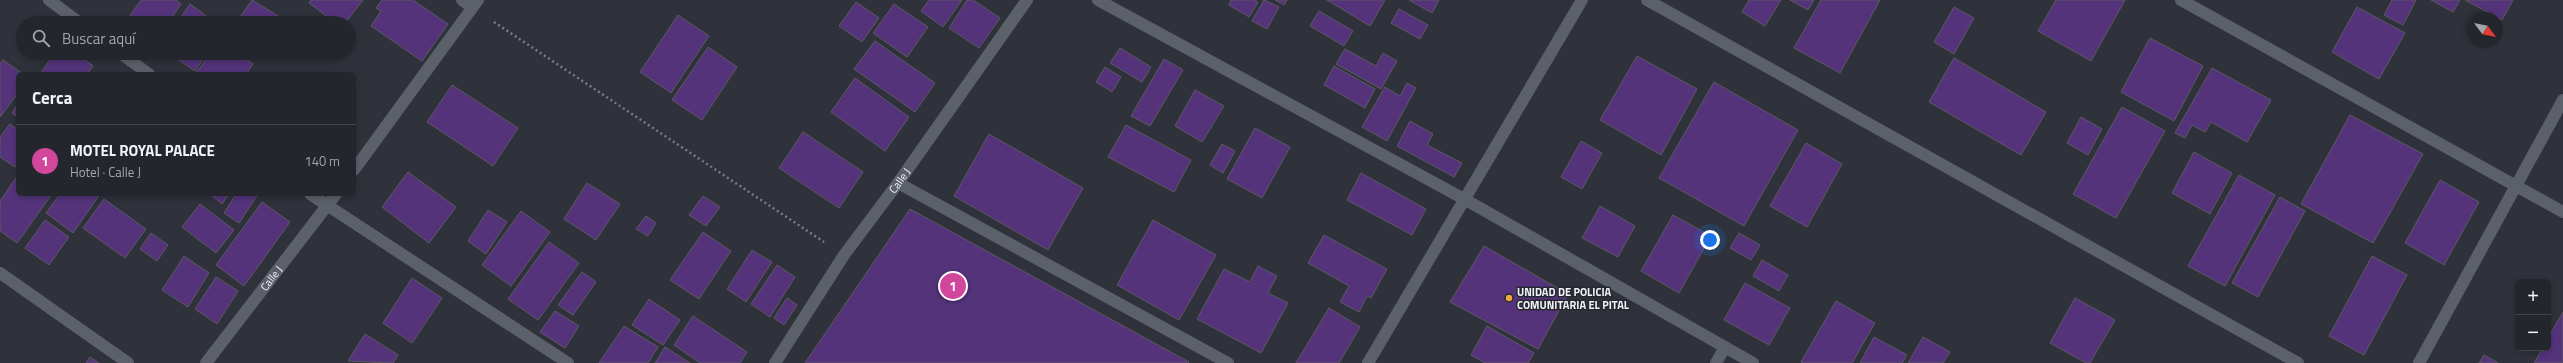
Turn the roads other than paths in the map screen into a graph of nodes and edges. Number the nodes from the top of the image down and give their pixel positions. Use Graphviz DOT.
graph roads {
  1 [pos="49,0"];
  2 [pos="462,0"];
  3 [pos="1027,0"];
  4 [pos="1098,0"];
  5 [pos="1582,0"];
  6 [pos="1647,0"];
  7 [pos="2181,0"];
  8 [pos="475,4"];
  9 [pos="71,16"];
  10 [pos="130,60"];
  11 [pos="146,72"];
  12 [pos="2563,100"];
  13 [pos="356,167"];
  14 [pos="898,184"];
  15 [pos="2516,186"];
  16 [pos="313,196"];
  17 [pos="335,196"];
  18 [pos="1466,200"];
  19 [pos="327,207"];
  20 [pos="2563,212"];
  21 [pos="0,273"];
  22 [pos="1725,347"];
  23 [pos="128,363"];
  24 [pos="206,363"];
  25 [pos="568,363"];
  26 [pos="775,363"];
  27 [pos="1228,363"];
  28 [pos="1368,363"];
  29 [pos="1716,363"];
  30 [pos="1753,363"];
  31 [pos="2298,363"];
  32 [pos="2419,363"];
  1 -- 9 [label="street"];
  2 -- 8 [label="street"];
  3 -- 14 [label="street, Calle J"];
  4 -- 18 [label="street"];
  5 -- 18 [label="street"];
  6 -- 31 [label="street"];
  7 -- 15 [label="street"];
  8 -- 13 [label="street"];
  10 -- 11 [label="street"];
  12 -- 15 [label="street"];
  14 -- 26 [label="street, Calle J"];
  14 -- 27 [label="street"];
  15 -- 20 [label="street"];
  15 -- 32 [label="street"];
  16 -- 19 [label="street"];
  17 -- 19 [label="street, Calle J"];
  18 -- 22 [label="street"];
  18 -- 28 [label="street"];
  19 -- 24 [label="street, Calle J"];
  19 -- 25 [label="street"];
  21 -- 23 [label="street"];
  22 -- 29 [label="street"];
  22 -- 30 [label="street"];
}
